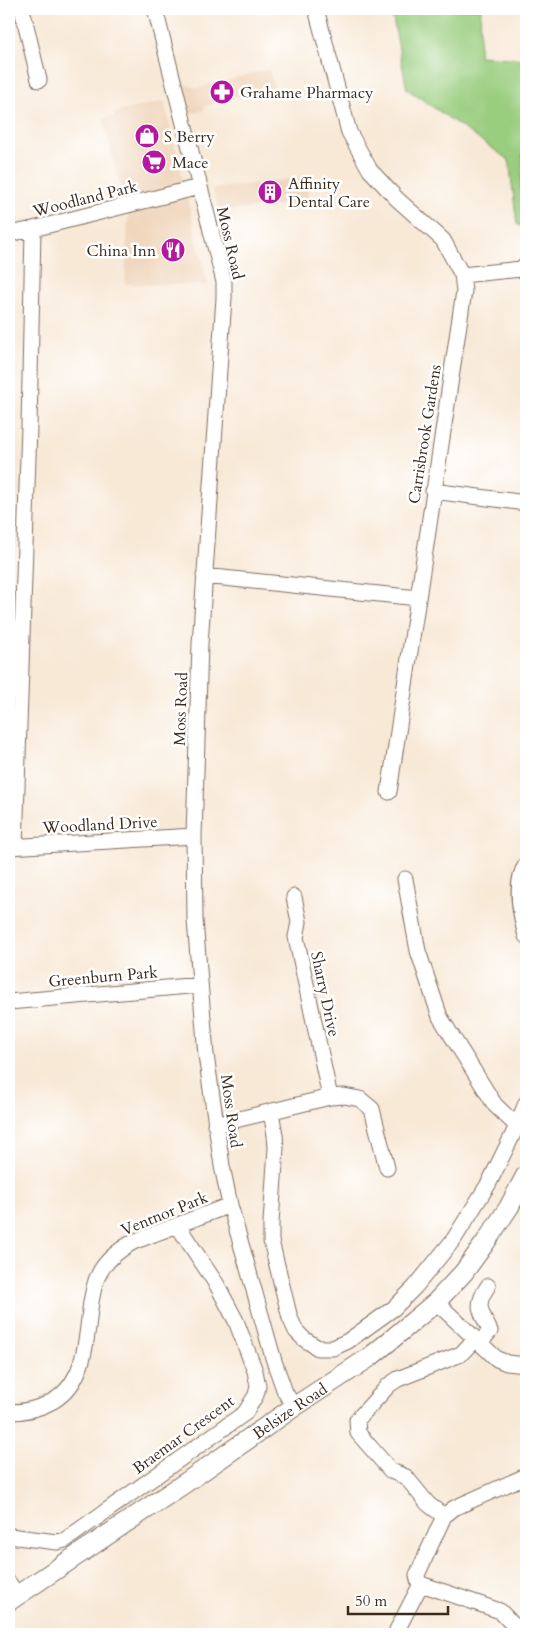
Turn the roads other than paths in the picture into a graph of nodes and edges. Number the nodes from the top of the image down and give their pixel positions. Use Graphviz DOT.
graph roads {
  1 [pos="22,9"];
  2 [pos="155,9"];
  3 [pos="316,9"];
  4 [pos="39,80"];
  5 [pos="199,187"];
  6 [pos="33,230"];
  7 [pos="9,234"];
  8 [pos="526,264"];
  9 [pos="462,275"];
  10 [pos="433,491"];
  11 [pos="526,503"];
  12 [pos="204,576"];
  13 [pos="418,598"];
  14 [pos="389,792"];
  15 [pos="194,836"];
  16 [pos="12,846"];
  17 [pos="526,865"];
  18 [pos="405,879"];
  19 [pos="294,897"];
  20 [pos="526,936"];
  21 [pos="200,985"];
  22 [pos="9,1002"];
  23 [pos="330,1098"];
  24 [pos="526,1103"];
  25 [pos="270,1112"];
  26 [pos="216,1125"];
  27 [pos="517,1126"];
  28 [pos="387,1168"];
  29 [pos="526,1175"];
  30 [pos="230,1205"];
  31 [pos="178,1226"];
  32 [pos="488,1286"];
  33 [pos="436,1302"];
  34 [pos="478,1341"];
  35 [pos="526,1365"];
  36 [pos="294,1407"];
  37 [pos="9,1412"];
  38 [pos="526,1476"];
  39 [pos="444,1516"];
  40 [pos="9,1536"];
  41 [pos="421,1584"];
  42 [pos="12,1593"];
  43 [pos="397,1630"];
  44 [pos="522,1634"];
  1 -- 4 [label="street"];
  2 -- 5 [label="street, Moss Road"];
  3 -- 9 [label="street"];
  5 -- 6 [label="street, Woodland Park"];
  5 -- 12 [label="street, Moss Road"];
  6 -- 7 [label="street, Woodland Park"];
  6 -- 16 [label="street"];
  8 -- 9 [label="street"];
  9 -- 10 [label="street, Carrisbrook Gardens"];
  10 -- 11 [label="street"];
  10 -- 13 [label="street, Carrisbrook Gardens"];
  12 -- 13 [label="street"];
  12 -- 15 [label="street, Moss Road"];
  13 -- 14 [label="street, Carrisbrook Gardens"];
  15 -- 16 [label="street, Woodland Drive"];
  15 -- 21 [label="street, Moss Road"];
  17 -- 20 [label="street"];
  18 -- 27 [label="street"];
  19 -- 23 [label="street, Sharry Drive"];
  21 -- 22 [label="street, Greenburn Park"];
  21 -- 26 [label="street, Moss Road"];
  23 -- 25 [label="street"];
  23 -- 28 [label="street"];
  24 -- 27 [label="street"];
  25 -- 26 [label="street"];
  25 -- 27 [label="street"];
  26 -- 30 [label="street, Moss Road"];
  29 -- 33 [label="street, Belsize Road"];
  30 -- 31 [label="street, Ventnor Park"];
  30 -- 36 [label="street, Moss Road"];
  31 -- 37 [label="street, Ventnor Park"];
  31 -- 40 [label="street, Braemar Crescent"];
  32 -- 34 [label="street"];
  33 -- 34 [label="street"];
  33 -- 36 [label="street, Belsize Road"];
  34 -- 35 [label="street"];
  34 -- 39 [label="street"];
  36 -- 42 [label="street, Belsize Road"];
  38 -- 39 [label="street"];
  39 -- 41 [label="street"];
  41 -- 43 [label="street"];
  41 -- 44 [label="street"];
}
